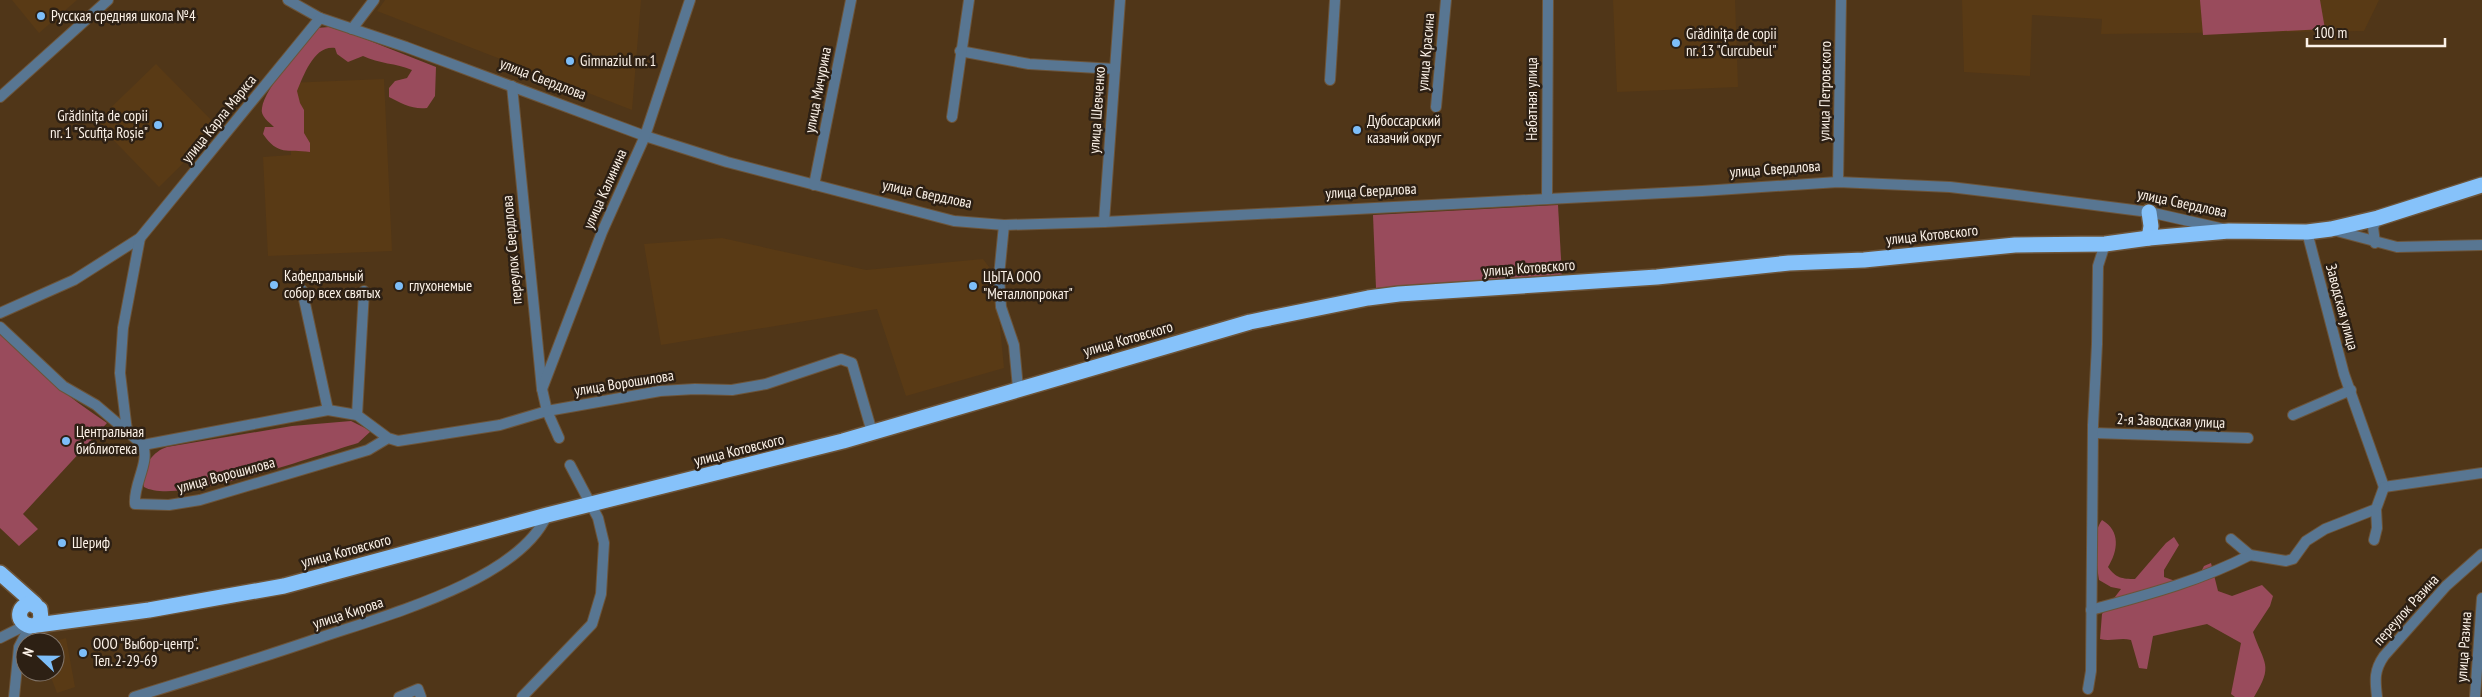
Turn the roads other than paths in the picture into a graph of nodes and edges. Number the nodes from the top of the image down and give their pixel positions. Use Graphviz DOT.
graph roads {
  1 [pos="108,0"];
  2 [pos="288,0"];
  3 [pos="374,0"];
  4 [pos="690,0"];
  5 [pos="851,0"];
  6 [pos="969,0"];
  7 [pos="1120,0"];
  8 [pos="1335,0"];
  9 [pos="1446,0"];
  10 [pos="1548,0"];
  11 [pos="1841,0"];
  12 [pos="320,18"];
  13 [pos="352,29"];
  14 [pos="960,51"];
  15 [pos="1115,69"];
  16 [pos="1330,80"];
  17 [pos="512,86"];
  18 [pos="0,96"];
  19 [pos="1436,107"];
  20 [pos="952,117"];
  21 [pos="645,136"];
  22 [pos="1838,182"];
  23 [pos="814,185"];
  24 [pos="2482,185"];
  25 [pos="1547,198"];
  26 [pos="2149,212"];
  27 [pos="2378,218"];
  28 [pos="1104,222"];
  29 [pos="1004,225"];
  30 [pos="2331,229"];
  31 [pos="2229,232"];
  32 [pos="2307,232"];
  33 [pos="140,238"];
  34 [pos="2149,238"];
  35 [pos="2375,243"];
  36 [pos="2105,244"];
  37 [pos="2482,245"];
  38 [pos="302,290"];
  39 [pos="364,291"];
  40 [pos="0,313"];
  41 [pos="0,327"];
  42 [pos="542,388"];
  43 [pos="1018,388"];
  44 [pos="2351,390"];
  45 [pos="328,410"];
  46 [pos="548,411"];
  47 [pos="357,415"];
  48 [pos="2292,415"];
  49 [pos="128,431"];
  50 [pos="872,432"];
  51 [pos="2093,433"];
  52 [pos="388,438"];
  53 [pos="559,438"];
  54 [pos="2248,438"];
  55 [pos="143,445"];
  56 [pos="570,465"];
  57 [pos="2482,473"];
  58 [pos="2384,487"];
  59 [pos="591,504"];
  60 [pos="2376,509"];
  61 [pos="547,515"];
  62 [pos="2231,539"];
  63 [pos="2374,540"];
  64 [pos="2482,554"];
  65 [pos="2250,555"];
  66 [pos="0,573"];
  67 [pos="16,588"];
  68 [pos="2482,598"];
  69 [pos="38,606"];
  70 [pos="2092,610"];
  71 [pos="26,620"];
  72 [pos="60,623"];
  73 [pos="3,637"];
  74 [pos="2088,689"];
  75 [pos="14,697"];
  76 [pos="134,697"];
  77 [pos="399,697"];
  78 [pos="420,697"];
  79 [pos="522,697"];
  80 [pos="2377,697"];
  81 [pos="2475,697"];
  1 -- 18 [label="street"];
  2 -- 12 [label="street, улица Свердлова"];
  3 -- 13 [label="street"];
  4 -- 21 [label="street, улица Калинина"];
  5 -- 23 [label="street, улица Мичурина"];
  6 -- 14 [label="street"];
  7 -- 15 [label="street, улица Шевченко"];
  8 -- 16 [label="street"];
  9 -- 19 [label="street, улица Красина"];
  10 -- 25 [label="street, Набатная улица"];
  11 -- 22 [label="street, улица Петровского"];
  12 -- 13 [label="street, улица Свердлова"];
  12 -- 33 [label="street, улица Карла Маркса"];
  13 -- 17 [label="street, улица Свердлова"];
  14 -- 15 [label="street"];
  14 -- 20 [label="street"];
  15 -- 28 [label="street, улица Шевченко"];
  17 -- 21 [label="street, улица Свердлова"];
  17 -- 42 [label="street, переулок Свердлова"];
  21 -- 23 [label="street, улица Свердлова"];
  21 -- 42 [label="street, улица Калинина"];
  22 -- 25 [label="street, улица Свердлова"];
  22 -- 26 [label="street, улица Свердлова"];
  23 -- 29 [label="street, улица Свердлова"];
  24 -- 27 [label="highway, улица Свердлова"];
  25 -- 28 [label="street, улица Свердлова"];
  26 -- 31 [label="street, улица Свердлова"];
  26 -- 34 [label="highway"];
  27 -- 30 [label="highway, улица Свердлова"];
  27 -- 35 [label="street"];
  28 -- 29 [label="street, улица Свердлова"];
  29 -- 43 [label="street"];
  30 -- 32 [label="highway, улица Свердлова"];
  30 -- 35 [label="street"];
  31 -- 32 [label="highway, улица Свердлова"];
  31 -- 34 [label="highway, улица Котовского"];
  32 -- 44 [label="street, Заводская улица"];
  33 -- 40 [label="street, улица Карла Маркса"];
  33 -- 49 [label="street, улица Карла Маркса"];
  34 -- 36 [label="highway, улица Котовского"];
  35 -- 37 [label="street"];
  36 -- 43 [label="highway, улица Котовского"];
  36 -- 51 [label="street"];
  38 -- 45 [label="street"];
  39 -- 47 [label="street"];
  41 -- 49 [label="street"];
  42 -- 46 [label="street, переулок Свердлова"];
  43 -- 50 [label="highway, улица Котовского"];
  44 -- 48 [label="street"];
  44 -- 58 [label="street, Заводская улица"];
  45 -- 47 [label="street"];
  45 -- 55 [label="street"];
  46 -- 50 [label="street, улица Ворошилова"];
  46 -- 52 [label="street, улица Ворошилова"];
  46 -- 53 [label="street, переулок Свердлова"];
  47 -- 52 [label="street"];
  49 -- 55 [label="street"];
  50 -- 59 [label="highway, улица Котовского"];
  51 -- 54 [label="street, 2-я Заводская улица"];
  51 -- 70 [label="street"];
  52 -- 55 [label="street, улица Ворошилова"];
  56 -- 59 [label="street"];
  57 -- 58 [label="street"];
  58 -- 60 [label="street"];
  59 -- 61 [label="highway, улица Котовского"];
  59 -- 79 [label="street"];
  60 -- 63 [label="street"];
  60 -- 65 [label="street"];
  61 -- 72 [label="highway, улица Котовского"];
  61 -- 76 [label="street, улица Кирова"];
  62 -- 65 [label="street"];
  64 -- 80 [label="street, переулок Разина"];
  65 -- 70 [label="street"];
  66 -- 67 [label="highway"];
  67 -- 69 [label="highway"];
  67 -- 71 [label="highway"];
  68 -- 81 [label="street, улица Разина"];
  69 -- 71 [label="highway"];
  69 -- 71 [label="highway"];
  69 -- 72 [label="highway"];
  70 -- 74 [label="street"];
  71 -- 72 [label="highway, улица Котовского"];
  71 -- 73 [label="street"];
  71 -- 75 [label="street"];
  77 -- 78 [label="street"];
}
